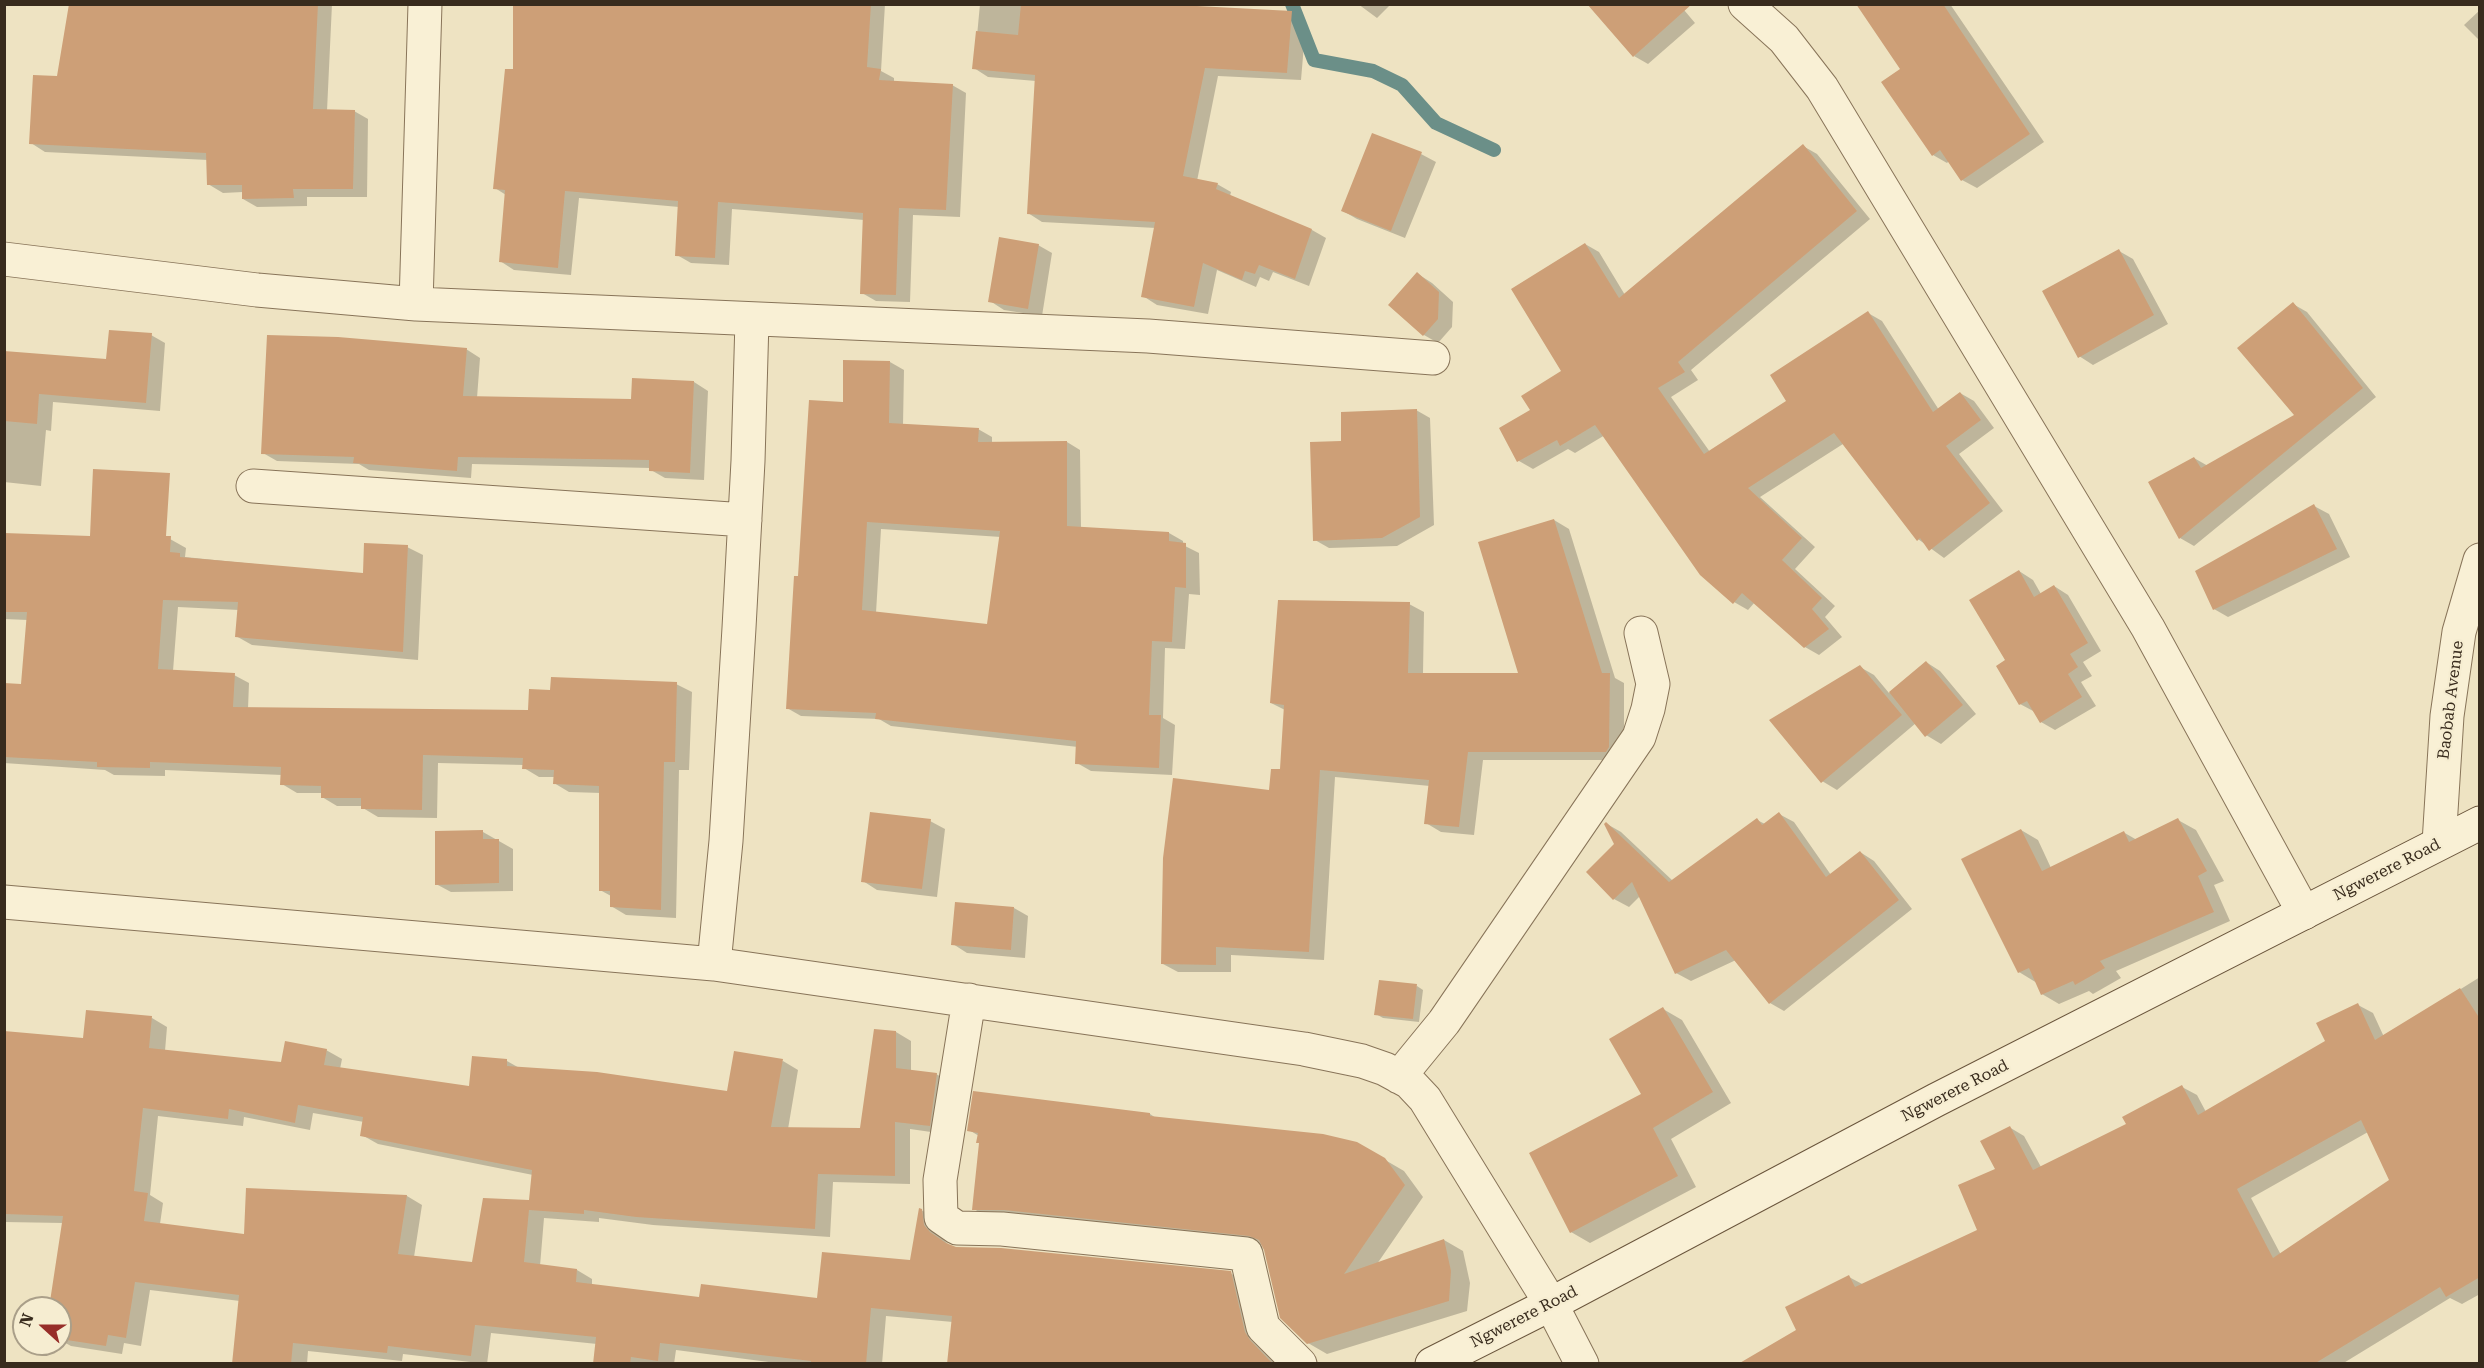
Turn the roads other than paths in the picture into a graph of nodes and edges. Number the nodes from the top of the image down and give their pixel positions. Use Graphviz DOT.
graph roads {
  1 [pos="425,4"];
  2 [pos="1745,4"];
  3 [pos="4,259"];
  4 [pos="416,304"];
  5 [pos="753,320"];
  6 [pos="1433,358"];
  7 [pos="253,486"];
  8 [pos="745,520"];
  9 [pos="2480,560"];
  10 [pos="1641,633"];
  11 [pos="2480,823"];
  12 [pos="2439,843"];
  13 [pos="4,902"];
  14 [pos="2304,913"];
  15 [pos="714,964"];
  16 [pos="969,1000"];
  17 [pos="1399,1077"];
  18 [pos="1551,1304"];
  19 [pos="1300,1364"];
  20 [pos="1432,1364"];
  21 [pos="1582,1364"];
  1 -- 4 [label="street"];
  2 -- 14 [label="street"];
  3 -- 4 [label="street"];
  4 -- 5 [label="street"];
  5 -- 6 [label="street"];
  5 -- 8 [label="street"];
  7 -- 8 [label="street"];
  8 -- 15 [label="street"];
  9 -- 12 [label="street, Baobab Avenue"];
  10 -- 17 [label="street"];
  11 -- 12 [label="street, Ngwerere Road"];
  12 -- 14 [label="street, Ngwerere Road"];
  13 -- 15 [label="street"];
  14 -- 18 [label="street, Ngwerere Road"];
  15 -- 16 [label="street"];
  16 -- 17 [label="street"];
  16 -- 19 [label="street"];
  17 -- 18 [label="street"];
  18 -- 20 [label="street, Ngwerere Road"];
  18 -- 21 [label="street"];
}
